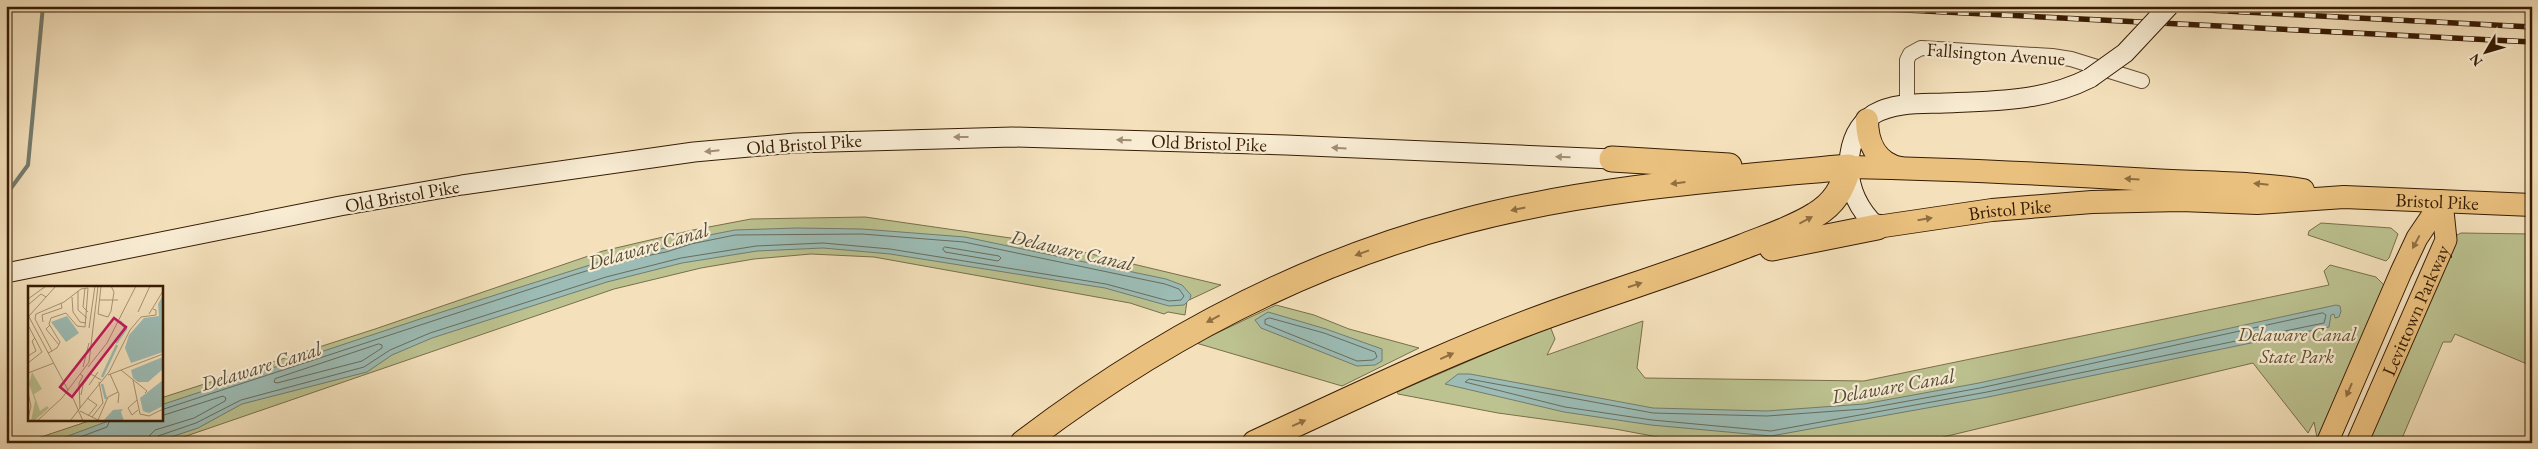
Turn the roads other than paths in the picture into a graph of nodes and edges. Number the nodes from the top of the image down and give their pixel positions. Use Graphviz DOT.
graph roads {
  1 [pos="2169,6"];
  2 [pos="2142,81"];
  3 [pos="1907,105"];
  4 [pos="1867,120"];
  5 [pos="1612,159"];
  6 [pos="1849,167"];
  7 [pos="1903,168"];
  8 [pos="1814,170"];
  9 [pos="2344,197"];
  10 [pos="2442,201"];
  11 [pos="2532,205"];
  12 [pos="1877,226"];
  13 [pos="1680,271"];
  14 [pos="6,273"];
  15 [pos="1023,443"];
  16 [pos="1255,443"];
  17 [pos="2326,443"];
  18 [pos="2357,443"];
  1 -- 3 [label="main road, Fallsington Avenue, bridge"];
  2 -- 3 [label="street, Fallsington Avenue"];
  3 -- 4 [label="main road, Fallsington Avenue"];
  4 -- 6 [label="main road, Fallsington Avenue"];
  4 -- 7 [label="highway"];
  5 -- 8 [label="highway"];
  5 -- 14 [label="main road, Old Bristol Pike, one-way"];
  6 -- 7 [label="highway, Bristol Pike"];
  6 -- 8 [label="highway"];
  6 -- 12 [label="main road, Fallsington Avenue"];
  13 -- 6 [label="highway, one-way"];
  9 -- 7 [label="highway, Bristol Pike, one-way"];
  8 -- 15 [label="highway, one-way"];
  9 -- 10 [label="highway, Bristol Pike"];
  12 -- 9 [label="highway, Bristol Pike, one-way"];
  10 -- 11 [label="highway, Bristol Pike"];
  10 -- 17 [label="main road, Levittown Parkway, one-way"];
  10 -- 18 [label="main road, Levittown Parkway"];
  12 -- 13 [label="highway, Bristol Pike"];
  16 -- 13 [label="highway, one-way"];
}
